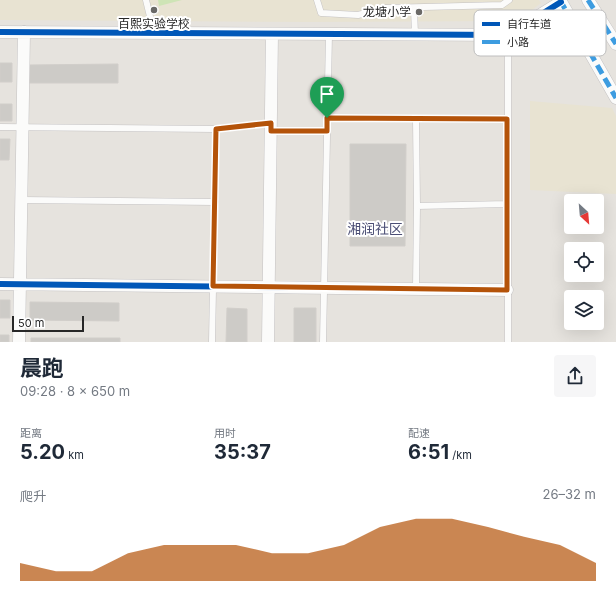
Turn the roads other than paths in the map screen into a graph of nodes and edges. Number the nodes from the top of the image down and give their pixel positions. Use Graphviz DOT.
graph roads {
  1 [pos="146,0"];
  2 [pos="317,0"];
  3 [pos="509,0"];
  4 [pos="588,0"];
  5 [pos="561,1"];
  6 [pos="414,8"];
  7 [pos="547,10"];
  8 [pos="566,10"];
  9 [pos="594,10"];
  10 [pos="606,28"];
  11 [pos="0,32"];
  12 [pos="24,32"];
  13 [pos="154,33"];
  14 [pos="272,34"];
  15 [pos="329,34"];
  16 [pos="415,35"];
  17 [pos="474,35"];
  18 [pos="616,44"];
  19 [pos="508,56"];
  20 [pos="592,56"];
  21 [pos="616,98"];
  22 [pos="327,118"];
  23 [pos="416,119"];
  24 [pos="507,119"];
  25 [pos="0,127"];
  26 [pos="23,127"];
  27 [pos="271,127"];
  28 [pos="216,129"];
  29 [pos="327,131"];
  30 [pos="21,200"];
  31 [pos="215,202"];
  32 [pos="507,204"];
  33 [pos="417,206"];
  34 [pos="0,284"];
  35 [pos="20,284"];
  36 [pos="213,286"];
  37 [pos="270,287"];
  38 [pos="324,288"];
  39 [pos="416,288"];
  40 [pos="507,290"];
  41 [pos="19,342"];
  42 [pos="212,342"];
  43 [pos="268,342"];
  44 [pos="323,342"];
  45 [pos="508,342"];
  1 -- 13 [label="lane"];
  2 -- 6 [label="lane"];
  3 -- 6 [label="lane"];
  4 -- 9 [label="street"];
  5 -- 7 [label="street"];
  5 -- 8 [label="street"];
  6 -- 16 [label="lane"];
  10 -- 18 [label="street"];
  11 -- 12 [label="street"];
  12 -- 13 [label="street"];
  12 -- 26 [label="street"];
  13 -- 14 [label="street"];
  14 -- 15 [label="street"];
  14 -- 27 [label="street"];
  15 -- 16 [label="street"];
  15 -- 22 [label="lane"];
  16 -- 17 [label="street"];
  19 -- 24 [label="lane"];
  20 -- 21 [label="street"];
  22 -- 23 [label="lane"];
  22 -- 29 [label="lane"];
  23 -- 24 [label="lane"];
  23 -- 33 [label="lane"];
  24 -- 32 [label="lane"];
  25 -- 26 [label="lane"];
  26 -- 28 [label="lane"];
  26 -- 30 [label="street"];
  27 -- 28 [label="lane"];
  27 -- 29 [label="lane"];
  27 -- 37 [label="street"];
  28 -- 31 [label="lane"];
  29 -- 38 [label="lane"];
  30 -- 31 [label="lane"];
  30 -- 35 [label="street"];
  31 -- 36 [label="lane"];
  32 -- 33 [label="lane"];
  32 -- 40 [label="lane"];
  33 -- 39 [label="lane"];
  34 -- 35 [label="street"];
  35 -- 36 [label="street"];
  35 -- 41 [label="street"];
  36 -- 37 [label="street"];
  36 -- 42 [label="lane"];
  37 -- 38 [label="street"];
  37 -- 43 [label="street"];
  38 -- 39 [label="street"];
  38 -- 44 [label="lane"];
  39 -- 40 [label="street"];
  40 -- 45 [label="lane"];
}
